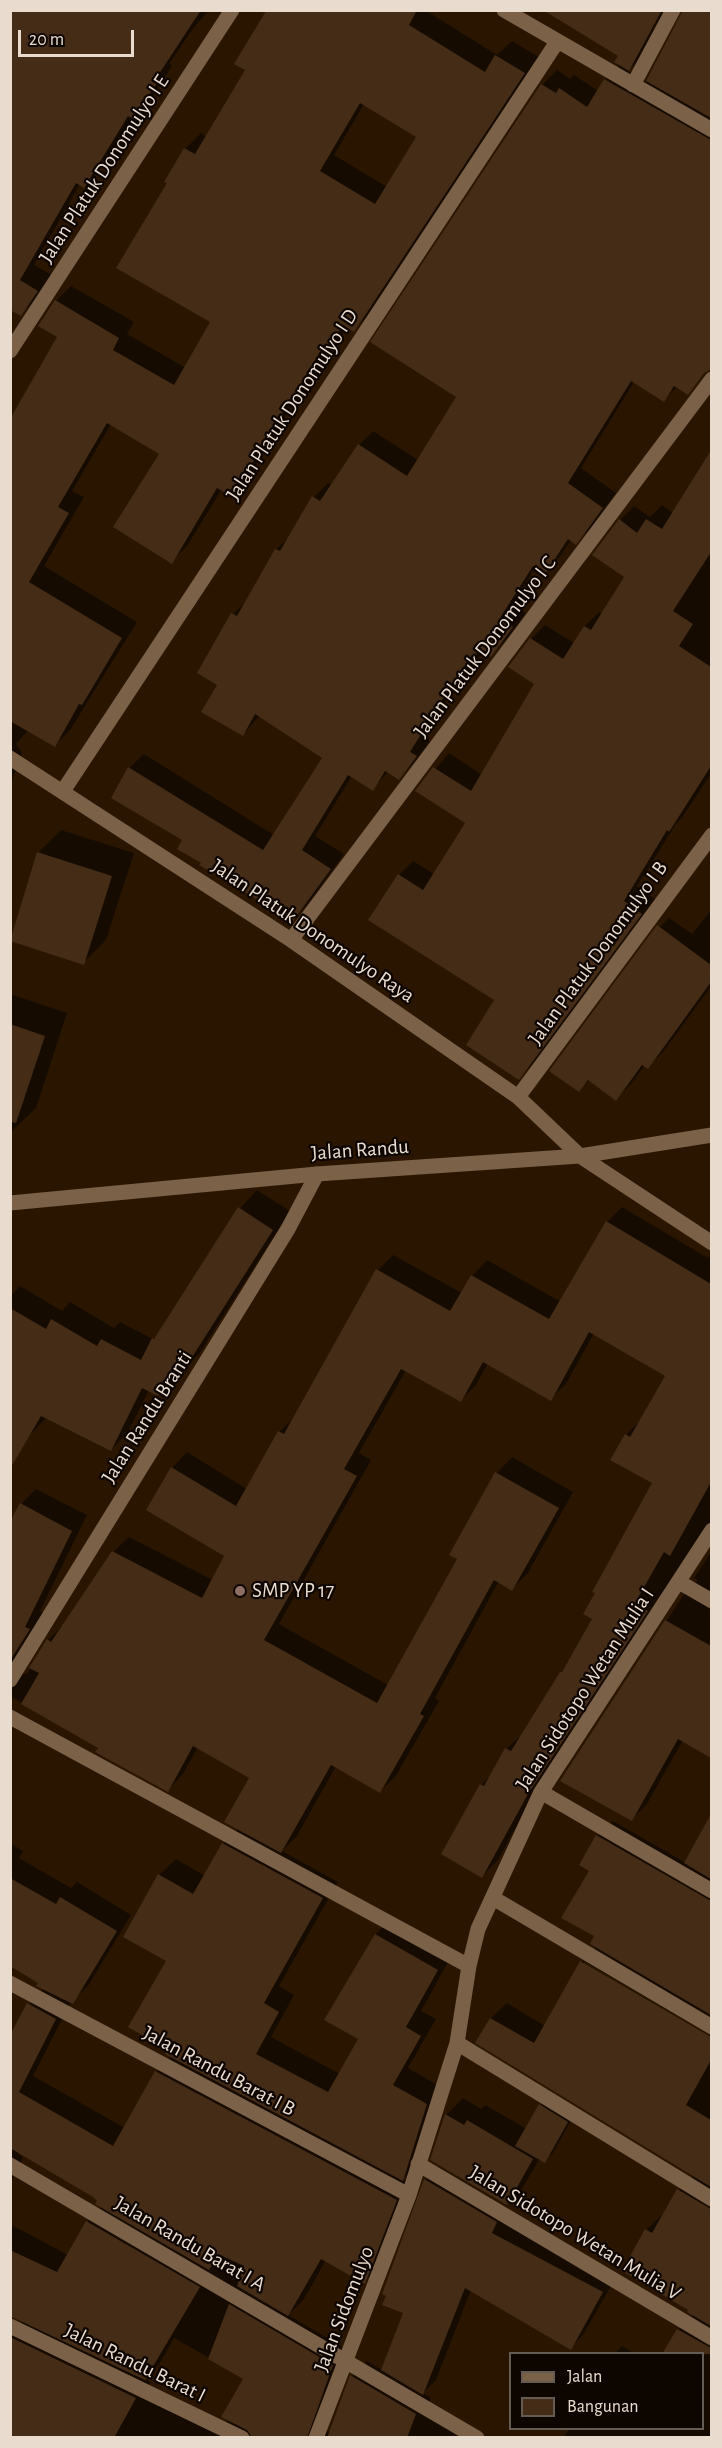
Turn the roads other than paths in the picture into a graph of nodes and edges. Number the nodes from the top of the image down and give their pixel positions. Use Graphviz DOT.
graph roads {
  1 [pos="232,10"];
  2 [pos="504,10"];
  3 [pos="673,10"];
  4 [pos="557,42"];
  5 [pos="633,85"];
  6 [pos="711,130"];
  7 [pos="10,351"];
  8 [pos="711,379"];
  9 [pos="10,758"];
  10 [pos="63,790"];
  11 [pos="711,835"];
  12 [pos="291,940"];
  13 [pos="518,1097"];
  14 [pos="711,1135"];
  15 [pos="580,1156"];
  16 [pos="317,1174"];
  17 [pos="10,1203"];
  18 [pos="711,1243"];
  19 [pos="711,1530"];
  20 [pos="679,1582"];
  21 [pos="711,1601"];
  22 [pos="10,1680"];
  23 [pos="10,1717"];
  24 [pos="541,1792"];
  25 [pos="711,1891"];
  26 [pos="493,1899"];
  27 [pos="469,1966"];
  28 [pos="10,1983"];
  29 [pos="711,2027"];
  30 [pos="457,2043"];
  31 [pos="418,2164"];
  32 [pos="10,2165"];
  33 [pos="409,2195"];
  34 [pos="711,2199"];
  35 [pos="10,2326"];
  36 [pos="711,2338"];
  37 [pos="347,2360"];
  38 [pos="242,2438"];
  39 [pos="316,2438"];
  40 [pos="477,2438"];
  1 -- 7 [label="street, Jalan Platuk Donomulyo I E"];
  2 -- 4 [label="street"];
  3 -- 5 [label="street"];
  4 -- 5 [label="street"];
  4 -- 10 [label="street, Jalan Platuk Donomulyo I D"];
  5 -- 6 [label="street"];
  8 -- 12 [label="street, Jalan Platuk Donomulyo I C"];
  9 -- 10 [label="street, Jalan Platuk Donomulyo Raya"];
  10 -- 12 [label="street, Jalan Platuk Donomulyo Raya"];
  11 -- 13 [label="street, Jalan Platuk Donomulyo I B"];
  12 -- 13 [label="street, Jalan Platuk Donomulyo Raya"];
  13 -- 15 [label="street, Jalan Platuk Donomulyo Raya"];
  14 -- 15 [label="street, Jalan Randu"];
  15 -- 16 [label="street, Jalan Randu"];
  15 -- 18 [label="street, Jalan Platuk Donomulyo Raya"];
  16 -- 17 [label="street, Jalan Randu"];
  16 -- 22 [label="street, Jalan Randu Branti"];
  19 -- 20 [label="street, Jalan Sidotopo Wetan Mulia I"];
  20 -- 21 [label="street, Jalan Sidotopo Wetan Mulia I"];
  20 -- 24 [label="street, Jalan Sidotopo Wetan Mulia I"];
  23 -- 27 [label="street"];
  24 -- 25 [label="street"];
  24 -- 26 [label="street, Jalan Sidotopo Wetan Mulia I"];
  26 -- 27 [label="street, Jalan Sidotopo Wetan Mulia I"];
  26 -- 29 [label="street"];
  27 -- 30 [label="street, Jalan Sidotopo Wetan Mulia I"];
  28 -- 33 [label="street, Jalan Randu Barat I B"];
  30 -- 31 [label="street, Jalan Sidotopo Wetan Mulia I"];
  30 -- 34 [label="street"];
  31 -- 33 [label="street, Jalan Sidotopo Wetan Mulia I"];
  31 -- 36 [label="street, Jalan Sidotopo Wetan Mulia V"];
  32 -- 37 [label="street, Jalan Randu Barat I A"];
  33 -- 37 [label="street, Jalan Sidomulyo"];
  35 -- 38 [label="street, Jalan Randu Barat I"];
  37 -- 39 [label="street, Jalan Sidomulyo"];
  37 -- 40 [label="street, Jalan Randu Barat I A"];
}
